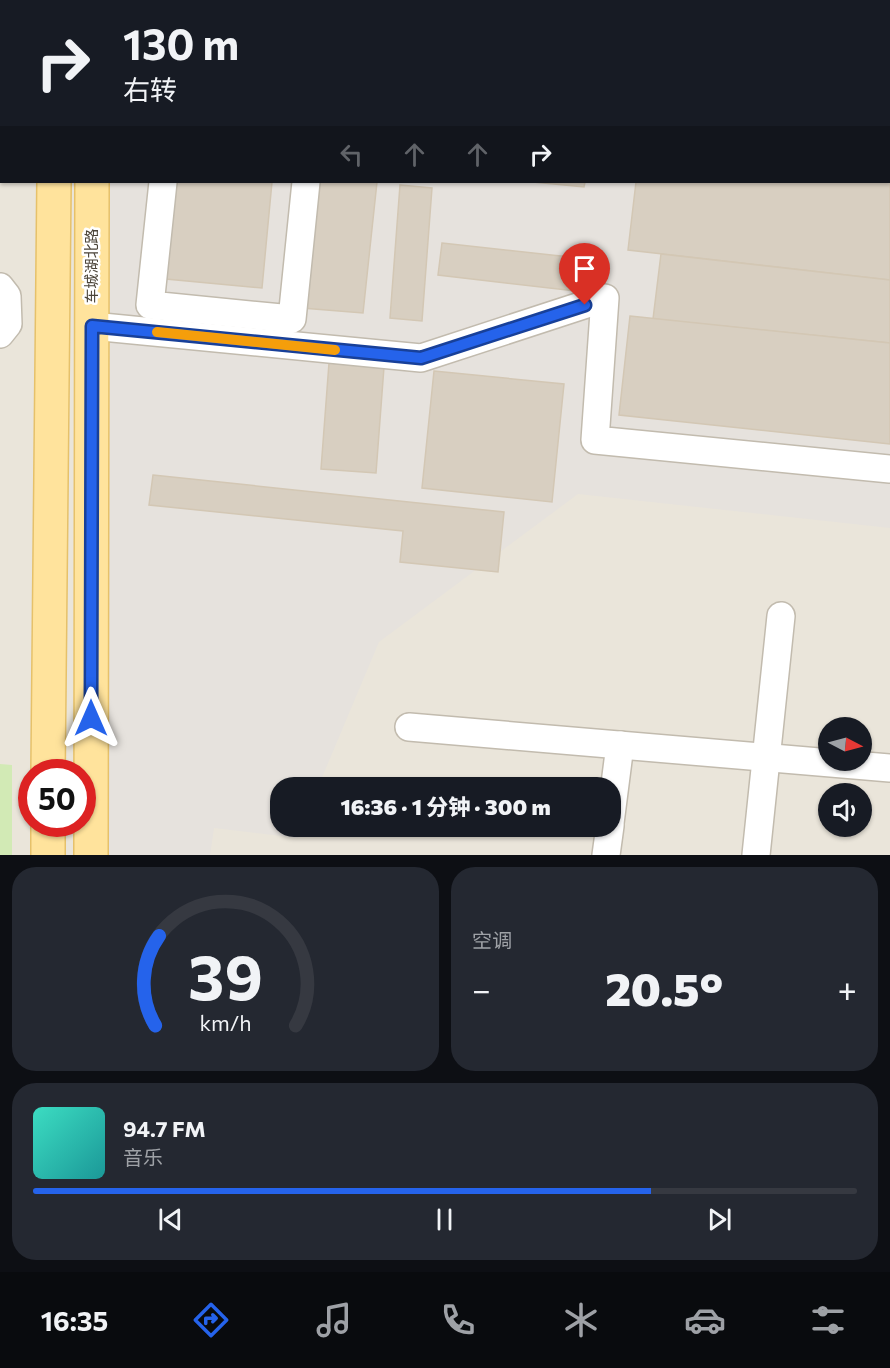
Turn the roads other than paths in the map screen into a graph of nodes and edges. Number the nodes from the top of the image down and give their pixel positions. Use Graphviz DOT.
graph roads {
  1 [pos="54,183"];
  2 [pos="92,183"];
  3 [pos="163,183"];
  4 [pos="306,183"];
  5 [pos="92,326"];
  6 [pos="890,469"];
  7 [pos="780,616"];
  8 [pos="409,727"];
  9 [pos="620,745"];
  10 [pos="768,758"];
  11 [pos="48,759"];
  12 [pos="890,768"];
  13 [pos="616,777"];
  14 [pos="48,837"];
  15 [pos="608,837"];
  16 [pos="48,855"];
  17 [pos="91,855"];
  18 [pos="606,855"];
  19 [pos="756,855"];
  1 -- 11 [label="main road"];
  2 -- 5 [label="main road, 车城湖北路"];
  3 -- 4 [label="street"];
  5 -- 6 [label="street"];
  5 -- 17 [label="main road, 车城湖北路"];
  7 -- 10 [label="street"];
  8 -- 9 [label="street"];
  9 -- 10 [label="street"];
  9 -- 13 [label="street"];
  10 -- 12 [label="street"];
  10 -- 19 [label="street"];
  14 -- 16 [label="main road"];
  15 -- 18 [label="street"];
}
